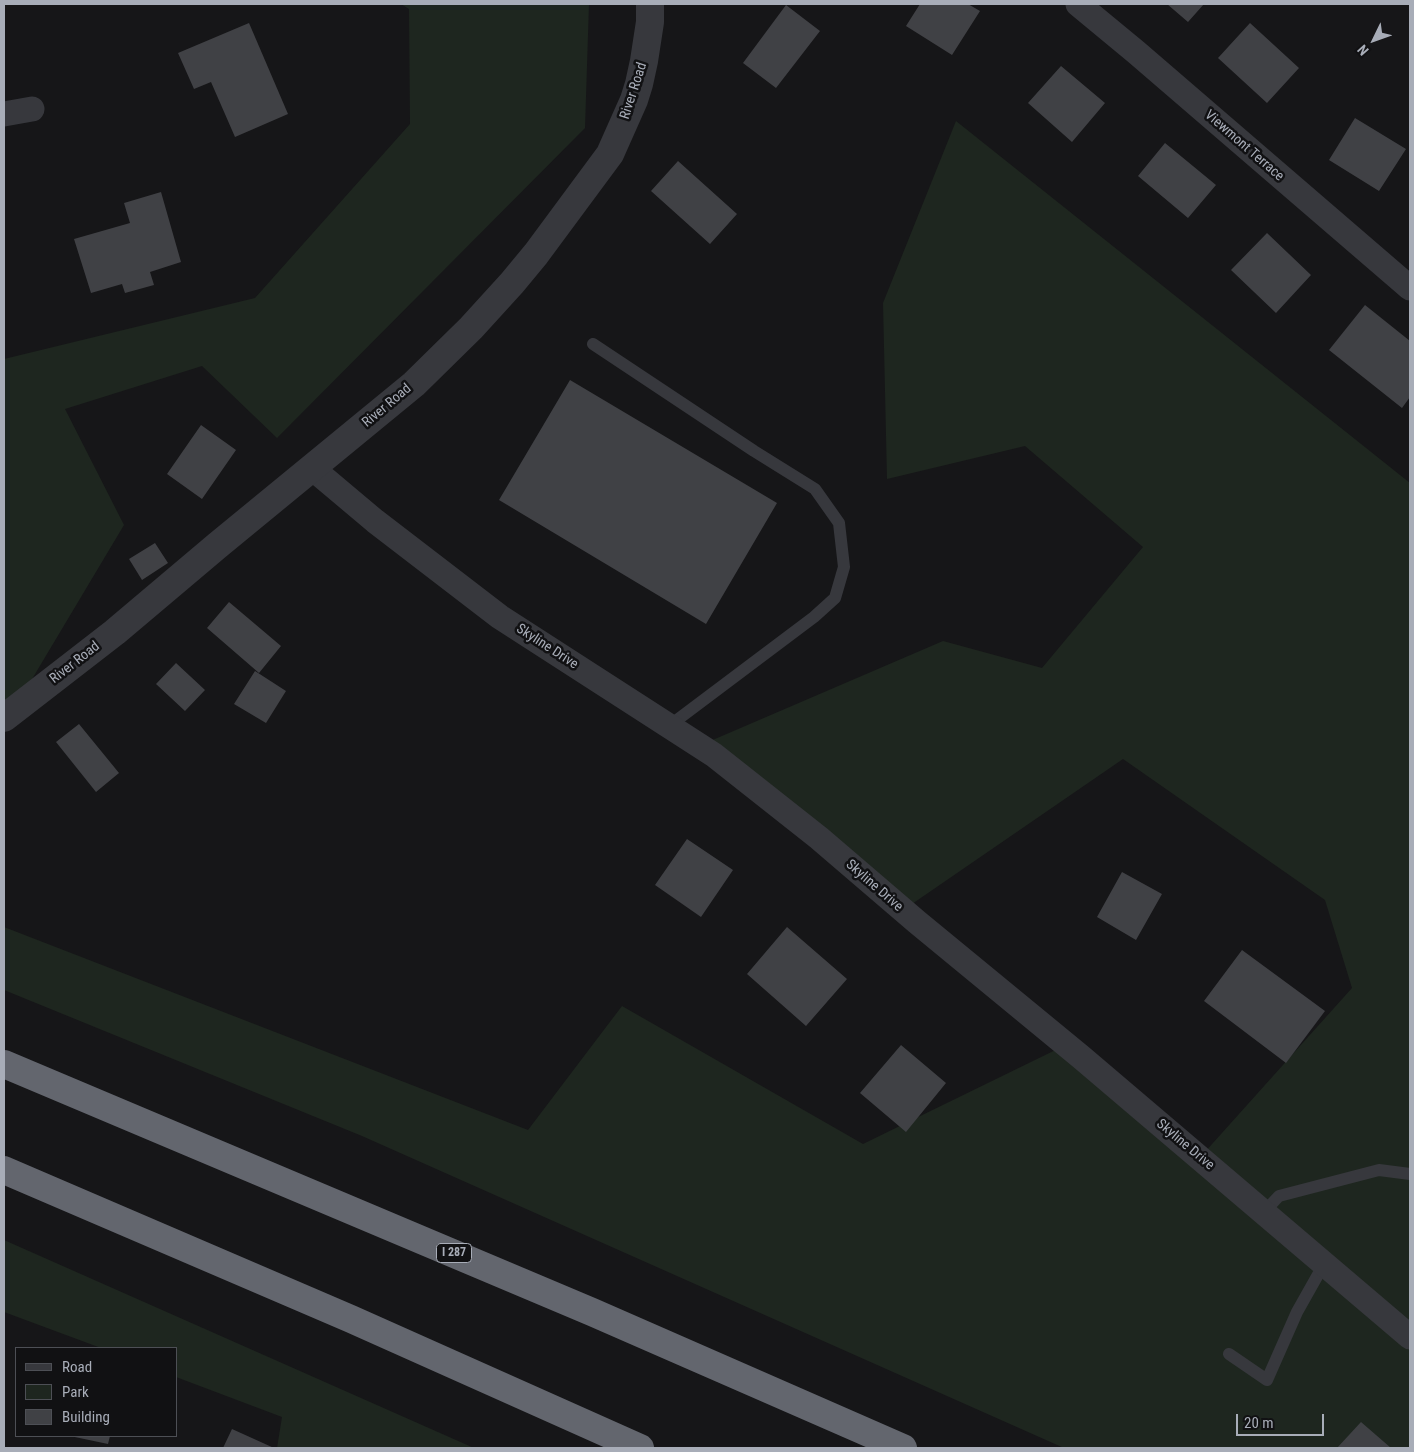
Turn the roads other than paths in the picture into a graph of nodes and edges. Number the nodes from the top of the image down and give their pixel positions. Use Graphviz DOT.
graph roads {
  1 [pos="650,4"];
  2 [pos="1078,4"];
  3 [pos="32,109"];
  4 [pos="4,114"];
  5 [pos="1410,288"];
  6 [pos="593,344"];
  7 [pos="312,468"];
  8 [pos="4,718"];
  9 [pos="669,726"];
  10 [pos="4,1064"];
  11 [pos="4,1170"];
  12 [pos="1410,1174"];
  13 [pos="1264,1212"];
  14 [pos="1324,1264"];
  15 [pos="1410,1337"];
  16 [pos="1229,1354"];
  17 [pos="640,1448"];
  18 [pos="903,1448"];
  1 -- 7 [label="street, River Road"];
  2 -- 5 [label="street, Viewmont Terrace"];
  3 -- 4 [label="street"];
  6 -- 9 [label="lane"];
  7 -- 8 [label="street, River Road"];
  7 -- 9 [label="street, Skyline Drive"];
  9 -- 13 [label="street, Skyline Drive"];
  10 -- 18 [label="highway, I 287"];
  11 -- 17 [label="highway"];
  12 -- 13 [label="lane"];
  13 -- 14 [label="street, Skyline Drive"];
  14 -- 15 [label="street, Skyline Drive"];
  14 -- 16 [label="lane"];
}
